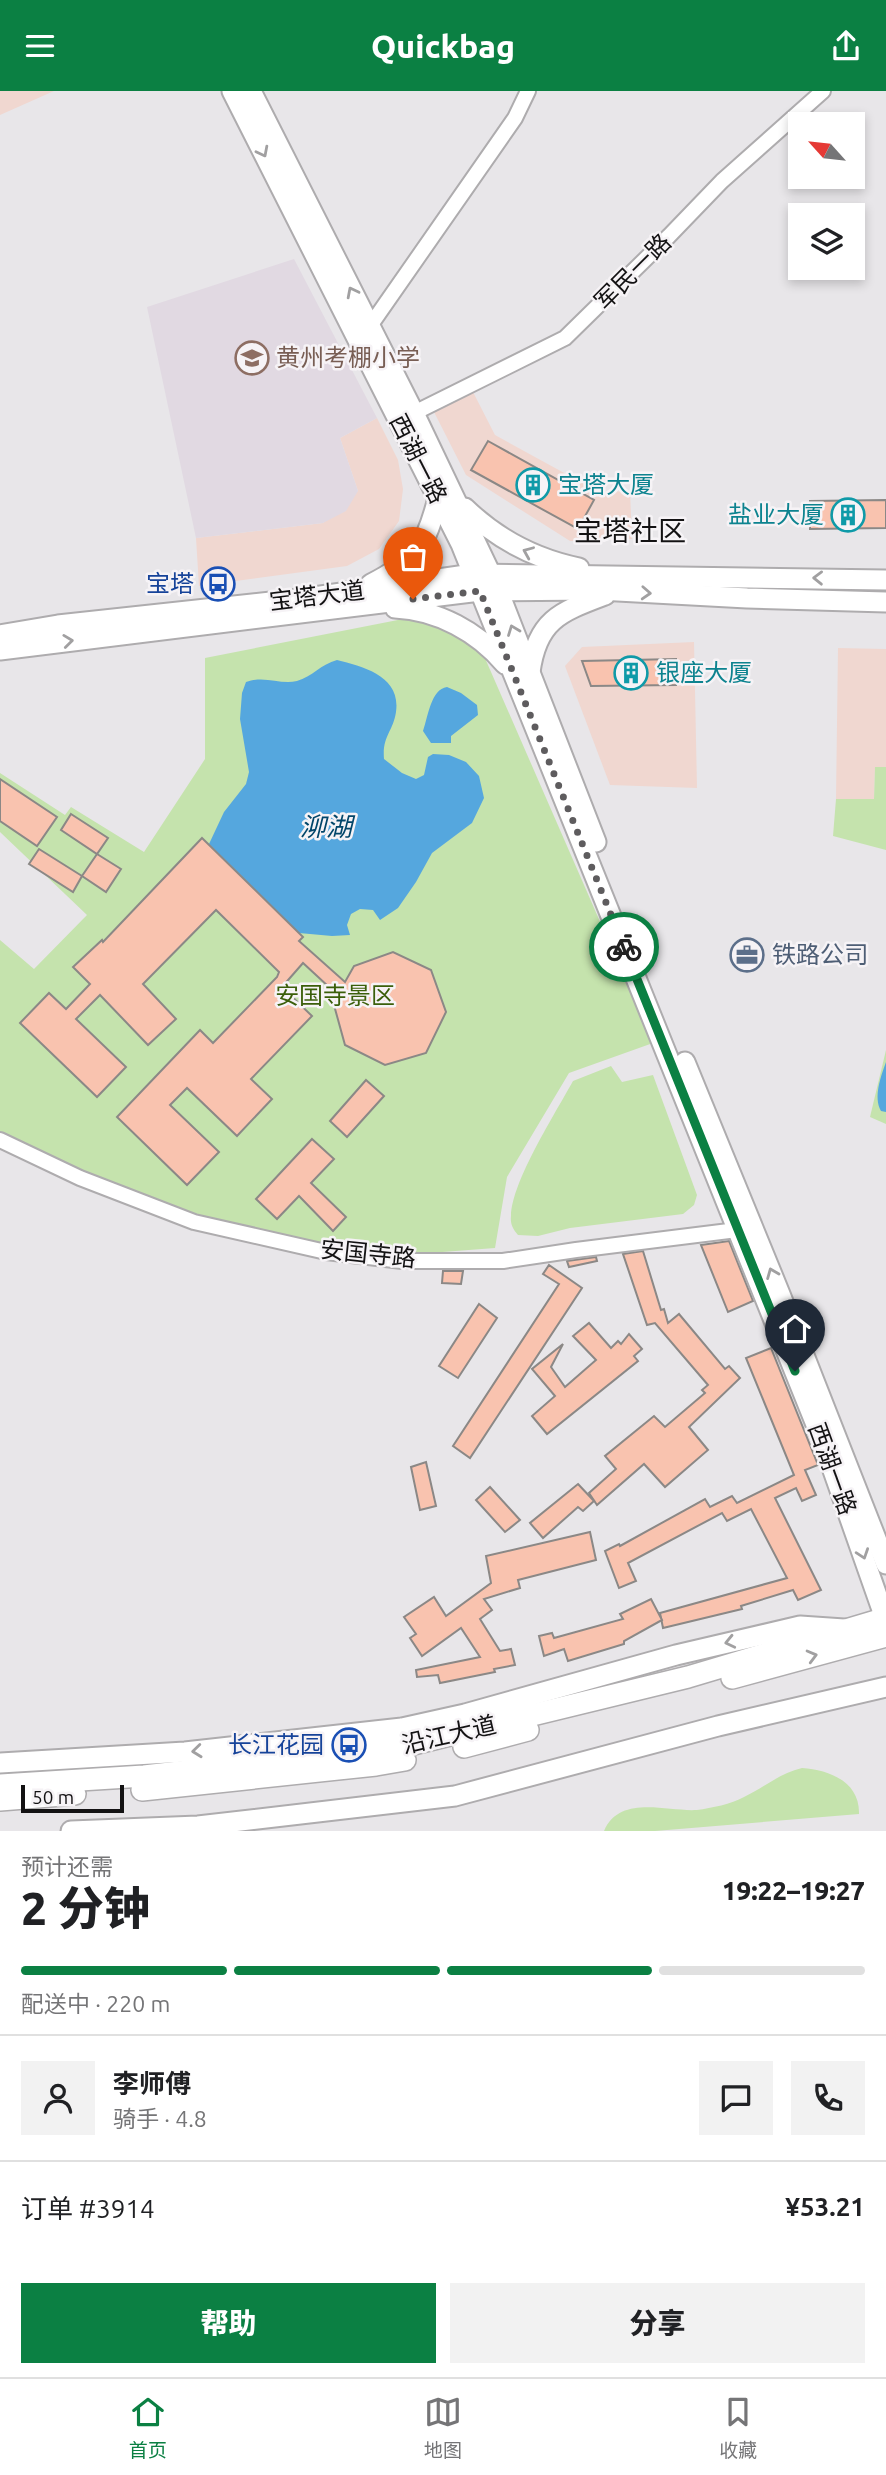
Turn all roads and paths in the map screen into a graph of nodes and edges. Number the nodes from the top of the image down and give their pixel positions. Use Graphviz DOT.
graph roads {
  1 [pos="232,91"];
  2 [pos="251,91"];
  3 [pos="527,91"];
  4 [pos="824,91"];
  5 [pos="370,325"];
  6 [pos="414,413"];
  7 [pos="446,498"];
  8 [pos="886,580"];
  9 [pos="486,583"];
  10 [pos="617,584"];
  11 [pos="356,599"];
  12 [pos="886,602"];
  13 [pos="0,635"];
  14 [pos="0,650"];
  15 [pos="522,675"];
  16 [pos="0,1140"];
  17 [pos="746,1229"];
  18 [pos="886,1565"];
  19 [pos="886,1619"];
  20 [pos="845,1630"];
  21 [pos="886,1636"];
  22 [pos="886,1687"];
  23 [pos="0,1763"];
  24 [pos="0,1785"];
  25 [pos="0,1800"];
  26 [pos="71,1831"];
  1 -- 7 [label="main road, 西湖一路, one-way"];
  5 -- 2 [label="main road, 西湖一路, one-way"];
  3 -- 5 [label="street"];
  4 -- 6 [label="street, 军民一路"];
  5 -- 6 [label="main road, 西湖一路"];
  6 -- 7 [label="main road, 西湖一路"];
  7 -- 9 [label="main road, 西湖一路"];
  10 -- 7 [label="main road, one-way"];
  7 -- 11 [label="main road"];
  8 -- 10 [label="main road, 宝塔大道, one-way"];
  9 -- 10 [label="main road, 宝塔大道"];
  9 -- 11 [label="main road, 宝塔大道"];
  9 -- 15 [label="main road, 西湖一路"];
  10 -- 12 [label="main road, 宝塔大道, one-way"];
  10 -- 15 [label="main road"];
  11 -- 13 [label="main road, 宝塔大道"];
  14 -- 11 [label="main road, 宝塔大道, one-way"];
  11 -- 15 [label="main road"];
  15 -- 17 [label="main road, 西湖一路"];
  16 -- 17 [label="street, 安国寺路"];
  18 -- 17 [label="main road, 西湖一路, one-way"];
  17 -- 19 [label="main road, 西湖一路, one-way"];
  19 -- 20 [label="main road, 沿江大道"];
  20 -- 23 [label="main road, one-way"];
  20 -- 24 [label="main road, 沿江大道"];
  25 -- 21 [label="main road, 沿江大道, one-way"];
  22 -- 26 [label="main road"];
}
